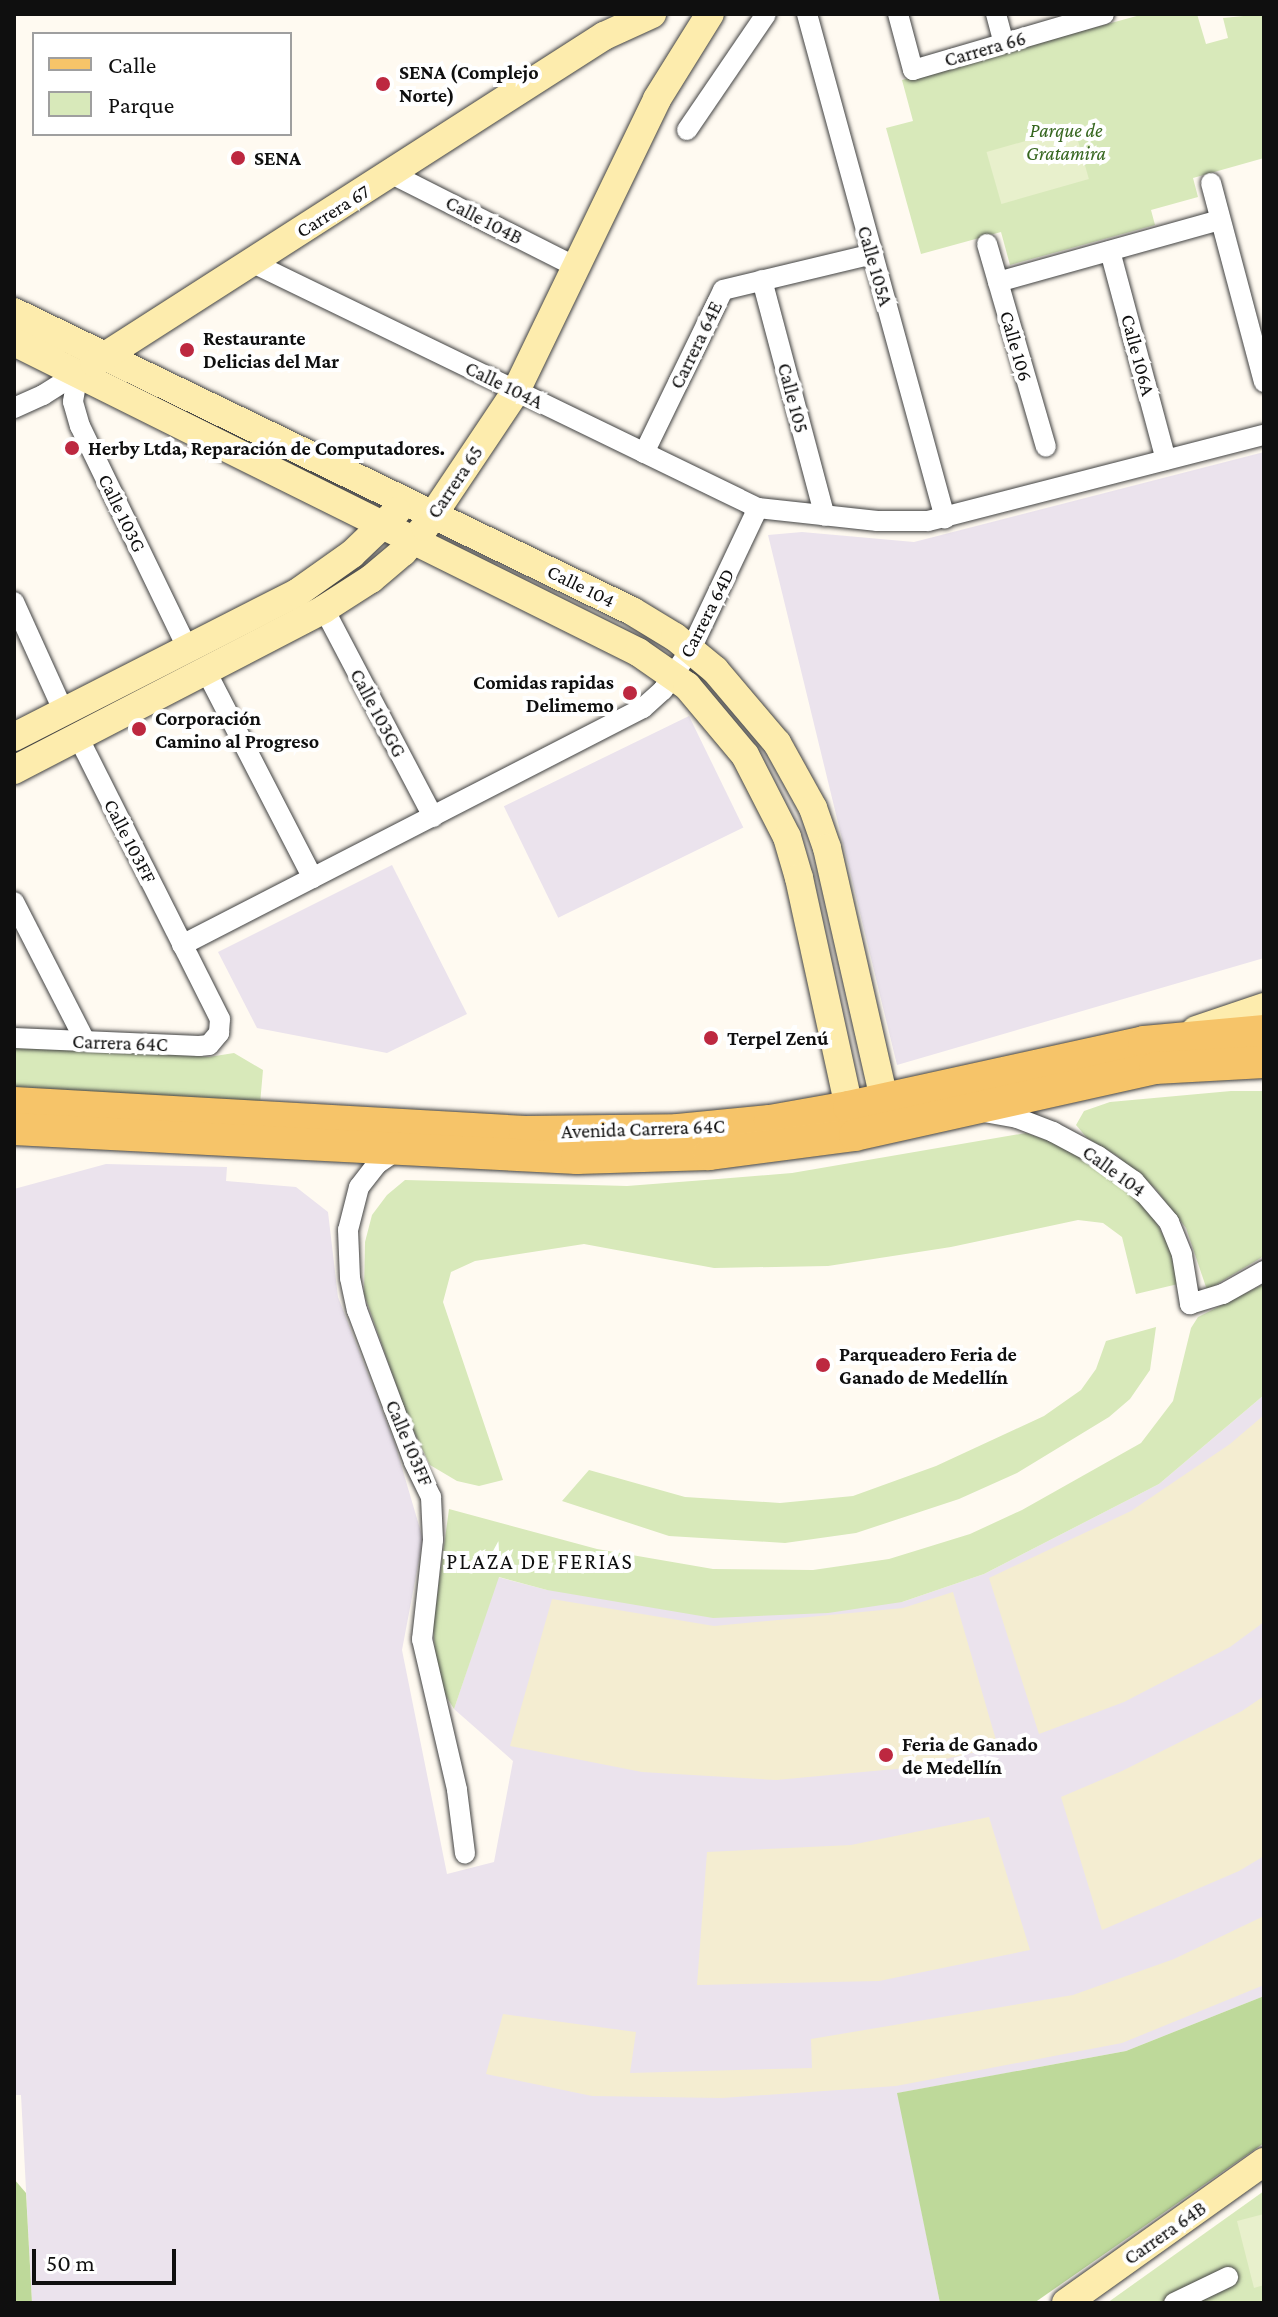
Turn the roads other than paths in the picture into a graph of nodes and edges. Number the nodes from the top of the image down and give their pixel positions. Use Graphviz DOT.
graph roads {
  1 [pos="652,14"];
  2 [pos="710,14"];
  3 [pos="766,14"];
  4 [pos="807,14"];
  5 [pos="898,14"];
  6 [pos="996,14"];
  7 [pos="1101,14"];
  8 [pos="1004,43"];
  9 [pos="687,130"];
  10 [pos="392,174"];
  11 [pos="1211,183"];
  12 [pos="1220,220"];
  13 [pos="987,244"];
  14 [pos="1110,251"];
  15 [pos="873,254"];
  16 [pos="249,261"];
  17 [pos="576,267"];
  18 [pos="762,280"];
  19 [pos="998,282"];
  20 [pos="14,312"];
  21 [pos="14,342"];
  22 [pos="105,355"];
  23 [pos="78,373"];
  24 [pos="1264,382"];
  25 [pos="516,391"];
  26 [pos="14,408"];
  27 [pos="1264,435"];
  28 [pos="1046,447"];
  29 [pos="644,453"];
  30 [pos="1166,460"];
  31 [pos="405,501"];
  32 [pos="758,508"];
  33 [pos="433,515"];
  34 [pos="825,516"];
  35 [pos="945,518"];
  36 [pos="385,524"];
  37 [pos="415,540"];
  38 [pos="14,602"];
  39 [pos="324,609"];
  40 [pos="188,649"];
  41 [pos="691,649"];
  42 [pos="206,671"];
  43 [pos="674,675"];
  44 [pos="64,712"];
  45 [pos="14,737"];
  46 [pos="78,737"];
  47 [pos="14,770"];
  48 [pos="433,817"];
  49 [pos="313,878"];
  50 [pos="14,902"];
  51 [pos="182,945"];
  52 [pos="1264,1007"];
  53 [pos="1264,1031"];
  54 [pos="219,1033"];
  55 [pos="1175,1037"];
  56 [pos="14,1038"];
  57 [pos="85,1041"];
  58 [pos="1264,1062"];
  59 [pos="884,1099"];
  60 [pos="14,1103"];
  61 [pos="849,1107"];
  62 [pos="968,1109"];
  63 [pos="14,1129"];
  64 [pos="399,1149"];
  65 [pos="1264,1271"];
  66 [pos="465,1853"];
  67 [pos="1264,2162"];
  68 [pos="1228,2277"];
  69 [pos="1066,2303"];
  70 [pos="1174,2303"];
  1 -- 10 [label="main road, Carrera 67"];
  2 -- 17 [label="main road, Carrera 65"];
  3 -- 9 [label="street"];
  4 -- 15 [label="street, Calle 105A"];
  5 -- 8 [label="street, Carrera 66"];
  6 -- 8 [label="street"];
  7 -- 8 [label="street, Carrera 66"];
  10 -- 16 [label="main road, Carrera 67"];
  10 -- 17 [label="street, Calle 104B"];
  11 -- 12 [label="street"];
  12 -- 14 [label="street"];
  12 -- 24 [label="street"];
  13 -- 19 [label="street, Calle 106"];
  14 -- 19 [label="street"];
  14 -- 30 [label="street, Calle 106A"];
  15 -- 18 [label="street, Carrera 64E"];
  15 -- 35 [label="street, Calle 105A"];
  16 -- 22 [label="main road, Carrera 67"];
  16 -- 25 [label="street, Calle 104A"];
  17 -- 25 [label="main road, Carrera 65"];
  18 -- 29 [label="street, Carrera 64E"];
  18 -- 34 [label="street, Calle 105"];
  19 -- 28 [label="street, Calle 106"];
  20 -- 22 [label="main road, Calle 104"];
  21 -- 23 [label="main road, Calle 104"];
  22 -- 23 [label="main road, Carrera 67"];
  22 -- 31 [label="main road, Calle 104"];
  23 -- 26 [label="street, Carrera 67"];
  23 -- 36 [label="main road, Calle 104"];
  23 -- 40 [label="street, Calle 103G"];
  25 -- 29 [label="street, Calle 104A"];
  25 -- 33 [label="main road, Carrera 65"];
  27 -- 30 [label="street"];
  29 -- 32 [label="street, Calle 104A"];
  30 -- 35 [label="street"];
  31 -- 33 [label="main road, Calle 104"];
  31 -- 36 [label="main road, Carrera 65"];
  32 -- 34 [label="street"];
  32 -- 41 [label="street, Carrera 64D"];
  33 -- 37 [label="main road, Carrera 65"];
  33 -- 41 [label="main road, Calle 104"];
  34 -- 35 [label="street"];
  36 -- 37 [label="main road, Calle 104"];
  36 -- 40 [label="main road, Carrera 65"];
  37 -- 39 [label="main road, Carrera 65"];
  37 -- 43 [label="main road, Calle 104"];
  38 -- 44 [label="street"];
  39 -- 42 [label="main road, Carrera 65"];
  39 -- 48 [label="street, Calle 103GG"];
  40 -- 44 [label="main road, Carrera 65"];
  41 -- 43 [label="street, Carrera 64D"];
  41 -- 59 [label="main road, Calle 104"];
  42 -- 46 [label="main road, Carrera 65"];
  42 -- 49 [label="street"];
  43 -- 48 [label="street, Carrera 64D"];
  43 -- 61 [label="main road, Calle 104"];
  44 -- 45 [label="main road, Carrera 65"];
  46 -- 47 [label="main road, Carrera 65"];
  46 -- 51 [label="street, Calle 103FF"];
  48 -- 49 [label="street, Carrera 64D"];
  49 -- 51 [label="street, Carrera 64D"];
  50 -- 57 [label="street"];
  51 -- 54 [label="street, Calle 103FF"];
  52 -- 55 [label="main road"];
  53 -- 55 [label="main road, Avenida Carrera 64C"];
  54 -- 57 [label="street, Carrera 64C"];
  55 -- 59 [label="main road, Avenida Carrera 64C"];
  56 -- 57 [label="street, Carrera 64C"];
  58 -- 62 [label="main road, Avenida Carrera 64C"];
  59 -- 61 [label="main road, Avenida Carrera 64C"];
  60 -- 61 [label="main road, Avenida Carrera 64C"];
  62 -- 64 [label="main road, Avenida Carrera 64C"];
  62 -- 65 [label="street, Calle 104"];
  63 -- 64 [label="main road, Avenida Carrera 64C"];
  64 -- 66 [label="street, Calle 103FF"];
  67 -- 69 [label="main road, Carrera 64B"];
  68 -- 70 [label="street"];
}
